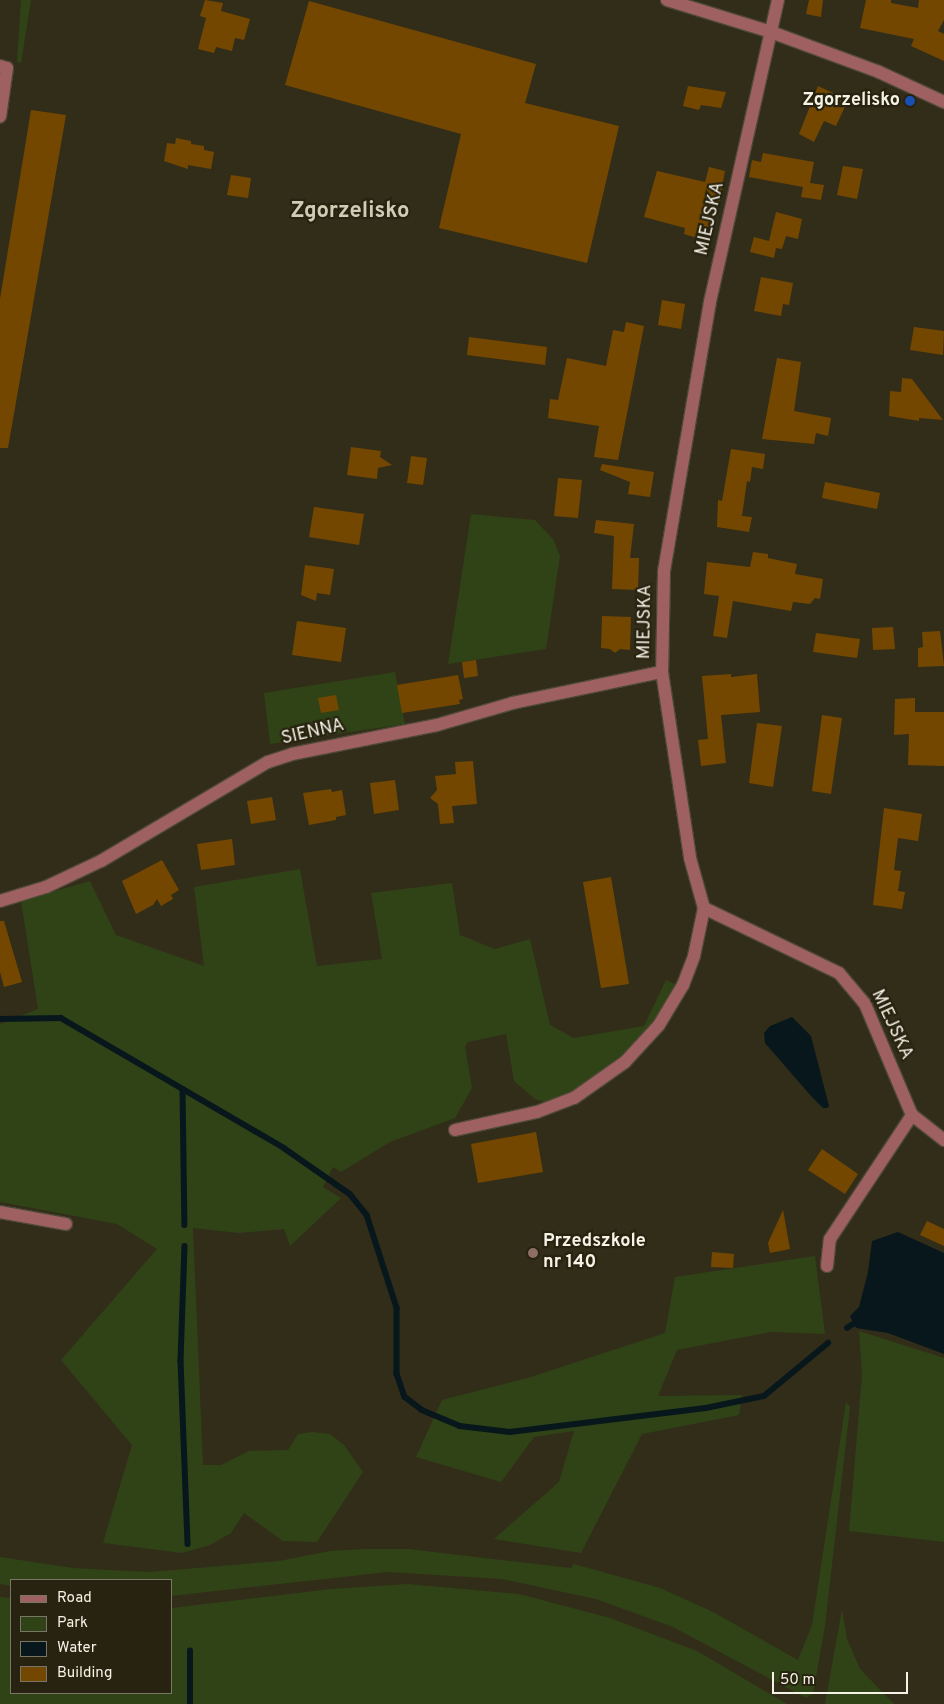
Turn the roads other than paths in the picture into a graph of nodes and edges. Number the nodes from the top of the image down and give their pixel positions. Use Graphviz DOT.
graph roads {
  1 [pos="667,0"];
  2 [pos="778,0"];
  3 [pos="771,32"];
  4 [pos="4,67"];
  5 [pos="944,102"];
  6 [pos="0,117"];
  7 [pos="662,672"];
  8 [pos="0,901"];
  9 [pos="704,908"];
  10 [pos="912,1115"];
  11 [pos="455,1130"];
  12 [pos="944,1140"];
  13 [pos="0,1212"];
  14 [pos="66,1224"];
  15 [pos="827,1266"];
  1 -- 3 [label="street"];
  2 -- 3 [label="street, MIEJSKA"];
  3 -- 5 [label="street"];
  3 -- 7 [label="street, MIEJSKA"];
  4 -- 6 [label="street"];
  7 -- 8 [label="street, SIENNA"];
  7 -- 9 [label="street, MIEJSKA"];
  9 -- 10 [label="street, MIEJSKA"];
  9 -- 11 [label="street"];
  10 -- 12 [label="street"];
  10 -- 15 [label="street"];
  13 -- 14 [label="street"];
}
